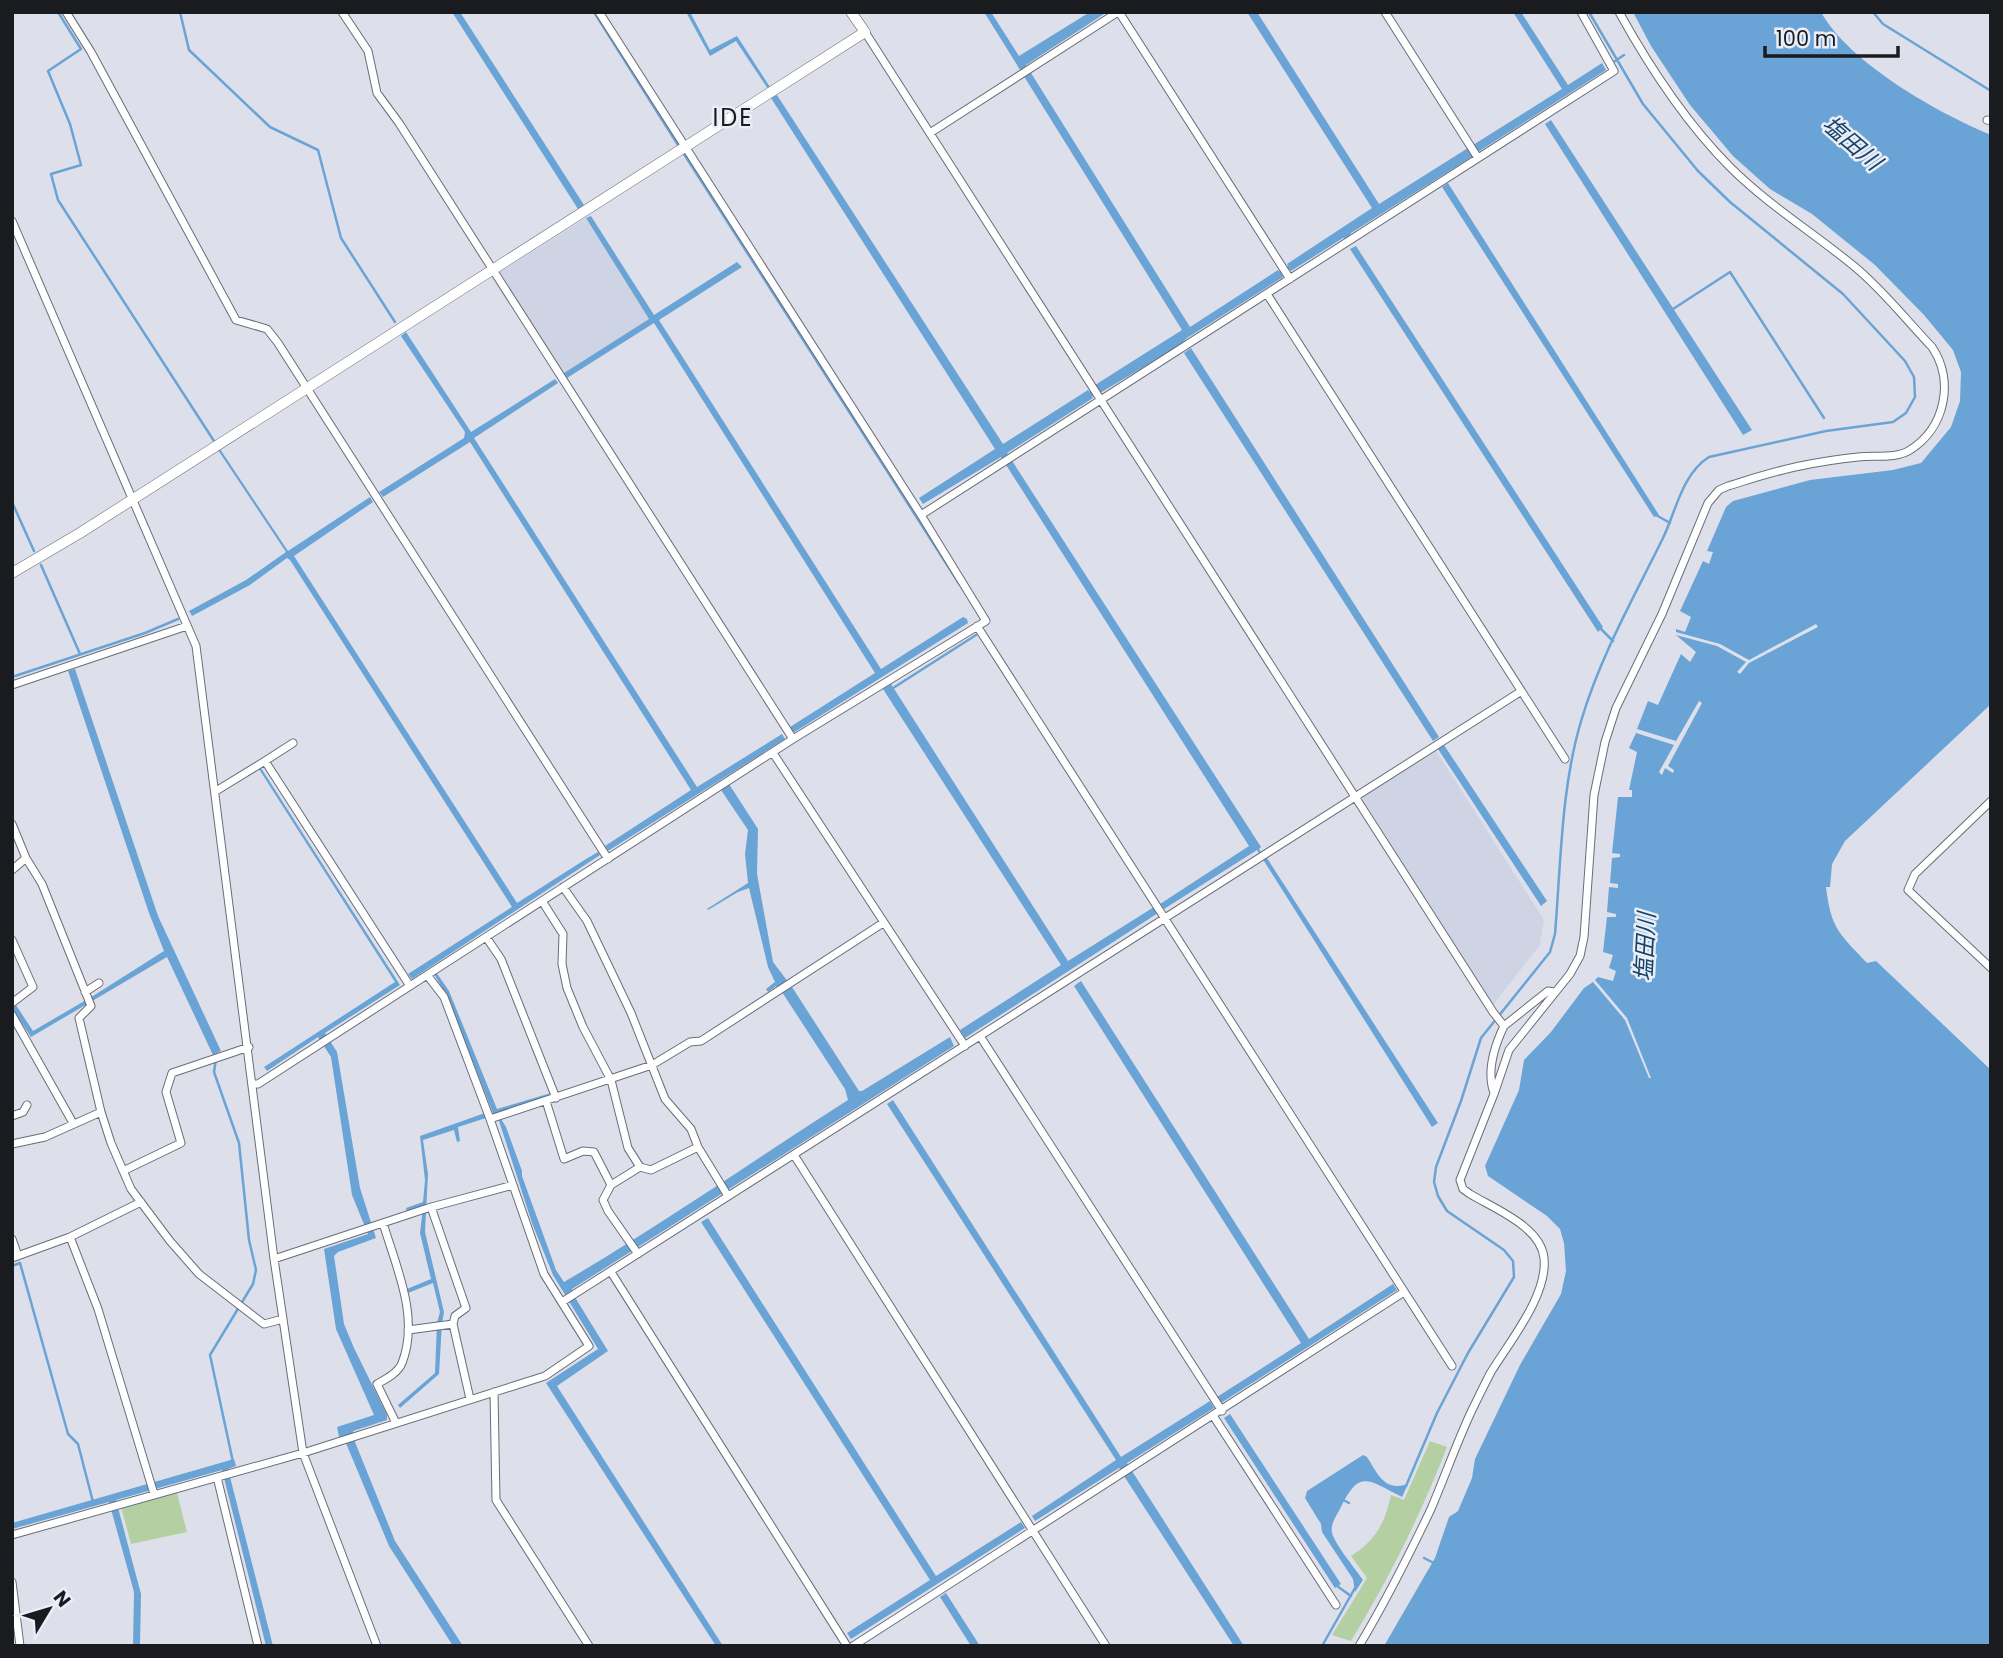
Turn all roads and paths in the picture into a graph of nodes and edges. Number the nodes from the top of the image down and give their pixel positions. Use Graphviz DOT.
graph roads {
  1 [pos="66,12"];
  2 [pos="342,12"];
  3 [pos="599,12"];
  4 [pos="851,12"];
  5 [pos="1119,12"];
  6 [pos="1385,12"];
  7 [pos="1581,12"];
  8 [pos="1619,12"];
  9 [pos="865,33"];
  10 [pos="930,133"];
  11 [pos="686,148"];
  12 [pos="1475,153"];
  13 [pos="12,221"];
  14 [pos="494,270"];
  15 [pos="1286,273"];
  16 [pos="1266,295"];
  17 [pos="307,388"];
  18 [pos="1096,395"];
  19 [pos="134,499"];
  20 [pos="921,515"];
  21 [pos="12,573"];
  22 [pos="187,626"];
  23 [pos="977,626"];
  24 [pos="12,685"];
  25 [pos="1520,692"];
  26 [pos="793,739"];
  27 [pos="293,743"];
  28 [pos="773,753"];
  29 [pos="1565,759"];
  30 [pos="265,761"];
  31 [pos="216,791"];
  32 [pos="1355,796"];
  33 [pos="1991,801"];
  34 [pos="12,824"];
  35 [pos="26,858"];
  36 [pos="608,859"];
  37 [pos="12,870"];
  38 [pos="563,887"];
  39 [pos="542,901"];
  40 [pos="1164,918"];
  41 [pos="883,923"];
  42 [pos="486,937"];
  43 [pos="12,940"];
  44 [pos="1991,968"];
  45 [pos="427,975"];
  46 [pos="99,983"];
  47 [pos="410,986"];
  48 [pos="1554,992"];
  49 [pos="86,994"];
  50 [pos="14,1002"];
  51 [pos="12,1015"];
  52 [pos="1502,1024"];
  53 [pos="980,1036"];
  54 [pos="960,1040"];
  55 [pos="249,1047"];
  56 [pos="652,1065"];
  57 [pos="611,1080"];
  58 [pos="253,1084"];
  59 [pos="1494,1094"];
  60 [pos="556,1098"];
  61 [pos="546,1101"];
  62 [pos="27,1105"];
  63 [pos="101,1112"];
  64 [pos="12,1116"];
  65 [pos="496,1117"];
  66 [pos="73,1123"];
  67 [pos="12,1144"];
  68 [pos="698,1147"];
  69 [pos="794,1155"];
  70 [pos="640,1167"];
  71 [pos="123,1171"];
  72 [pos="513,1185"];
  73 [pos="611,1185"];
  74 [pos="727,1194"];
  75 [pos="141,1202"];
  76 [pos="427,1208"];
  77 [pos="383,1223"];
  78 [pos="69,1237"];
  79 [pos="12,1239"];
  80 [pos="638,1254"];
  81 [pos="15,1257"];
  82 [pos="274,1259"];
  83 [pos="611,1272"];
  84 [pos="1404,1292"];
  85 [pos="564,1301"];
  86 [pos="283,1320"];
  87 [pos="453,1324"];
  88 [pos="408,1330"];
  89 [pos="1452,1366"];
  90 [pos="494,1392"];
  91 [pos="470,1399"];
  92 [pos="1222,1406"];
  93 [pos="1214,1416"];
  94 [pos="396,1423"];
  95 [pos="303,1453"];
  96 [pos="220,1477"];
  97 [pos="154,1494"];
  98 [pos="1034,1531"];
  99 [pos="12,1535"];
  100 [pos="12,1582"];
  101 [pos="1336,1605"];
  102 [pos="20,1646"];
  103 [pos="258,1646"];
  104 [pos="377,1646"];
  105 [pos="589,1646"];
  106 [pos="847,1646"];
  107 [pos="853,1646"];
  108 [pos="1106,1646"];
  109 [pos="1360,1646"];
  1 -- 17 [label="street"];
  2 -- 14 [label="street"];
  3 -- 11 [label="street"];
  4 -- 9 [label="street"];
  5 -- 10 [label="street"];
  5 -- 15 [label="street"];
  6 -- 12 [label="street"];
  7 -- 12 [label="street"];
  8 -- 48 [label="street"];
  9 -- 10 [label="street"];
  9 -- 11 [label="street"];
  10 -- 18 [label="street"];
  11 -- 14 [label="street"];
  11 -- 20 [label="street"];
  12 -- 15 [label="street"];
  13 -- 19 [label="street"];
  14 -- 17 [label="street"];
  14 -- 26 [label="street"];
  15 -- 16 [label="street"];
  16 -- 18 [label="street"];
  16 -- 25 [label="street"];
  17 -- 19 [label="street"];
  17 -- 36 [label="street"];
  18 -- 20 [label="street"];
  18 -- 32 [label="street"];
  19 -- 21 [label="street"];
  19 -- 22 [label="street"];
  20 -- 23 [label="street"];
  22 -- 24 [label="street"];
  22 -- 31 [label="street"];
  23 -- 26 [label="street"];
  23 -- 40 [label="street"];
  25 -- 29 [label="street"];
  25 -- 32 [label="street"];
  26 -- 28 [label="street"];
  27 -- 30 [label="street"];
  28 -- 36 [label="street"];
  28 -- 41 [label="street"];
  30 -- 31 [label="street"];
  30 -- 47 [label="street"];
  31 -- 55 [label="street"];
  32 -- 40 [label="street"];
  32 -- 52 [label="street"];
  33 -- 44 [label="street"];
  34 -- 35 [label="street"];
  35 -- 37 [label="street"];
  35 -- 49 [label="street"];
  36 -- 38 [label="street"];
  38 -- 39 [label="street"];
  38 -- 56 [label="street"];
  39 -- 42 [label="street"];
  39 -- 57 [label="street"];
  40 -- 53 [label="street"];
  40 -- 84 [label="street"];
  41 -- 54 [label="street"];
  41 -- 56 [label="street"];
  42 -- 45 [label="street"];
  42 -- 60 [label="street"];
  43 -- 50 [label="street"];
  45 -- 47 [label="street"];
  45 -- 65 [label="street"];
  46 -- 49 [label="street"];
  47 -- 58 [label="street"];
  48 -- 52 [label="street"];
  48 -- 59 [label="street"];
  49 -- 63 [label="street"];
  51 -- 66 [label="street"];
  52 -- 59 [label="street"];
  53 -- 54 [label="street"];
  53 -- 92 [label="street"];
  54 -- 69 [label="street"];
  55 -- 58 [label="street"];
  55 -- 71 [label="street"];
  56 -- 57 [label="street"];
  56 -- 68 [label="street"];
  57 -- 60 [label="street"];
  57 -- 70 [label="street"];
  58 -- 82 [label="street"];
  59 -- 109 [label="street"];
  60 -- 61 [label="street"];
  61 -- 65 [label="street"];
  61 -- 73 [label="street"];
  62 -- 64 [label="street"];
  63 -- 66 [label="street"];
  63 -- 71 [label="street"];
  65 -- 72 [label="street"];
  66 -- 67 [label="street"];
  68 -- 70 [label="street"];
  68 -- 74 [label="street"];
  69 -- 74 [label="street"];
  69 -- 98 [label="street"];
  70 -- 73 [label="street"];
  71 -- 75 [label="street"];
  72 -- 76 [label="street"];
  72 -- 85 [label="street"];
  73 -- 80 [label="street"];
  74 -- 80 [label="street"];
  75 -- 78 [label="street"];
  75 -- 86 [label="street"];
  76 -- 77 [label="street"];
  76 -- 87 [label="street"];
  77 -- 82 [label="street"];
  77 -- 88 [label="street"];
  78 -- 81 [label="street"];
  78 -- 97 [label="street"];
  79 -- 81 [label="street"];
  80 -- 83 [label="street"];
  82 -- 86 [label="street"];
  83 -- 85 [label="street"];
  83 -- 106 [label="street"];
  84 -- 89 [label="street"];
  84 -- 92 [label="street"];
  85 -- 90 [label="street"];
  86 -- 95 [label="street"];
  87 -- 88 [label="street"];
  87 -- 91 [label="street"];
  88 -- 94 [label="street"];
  90 -- 91 [label="street"];
  90 -- 105 [label="street"];
  91 -- 94 [label="street"];
  92 -- 93 [label="street"];
  93 -- 98 [label="street"];
  93 -- 101 [label="street"];
  94 -- 95 [label="street"];
  95 -- 96 [label="street"];
  95 -- 104 [label="street"];
  96 -- 97 [label="street"];
  96 -- 103 [label="street"];
  97 -- 99 [label="street"];
  98 -- 107 [label="street"];
  98 -- 108 [label="street"];
  100 -- 102 [label="street"];
}
